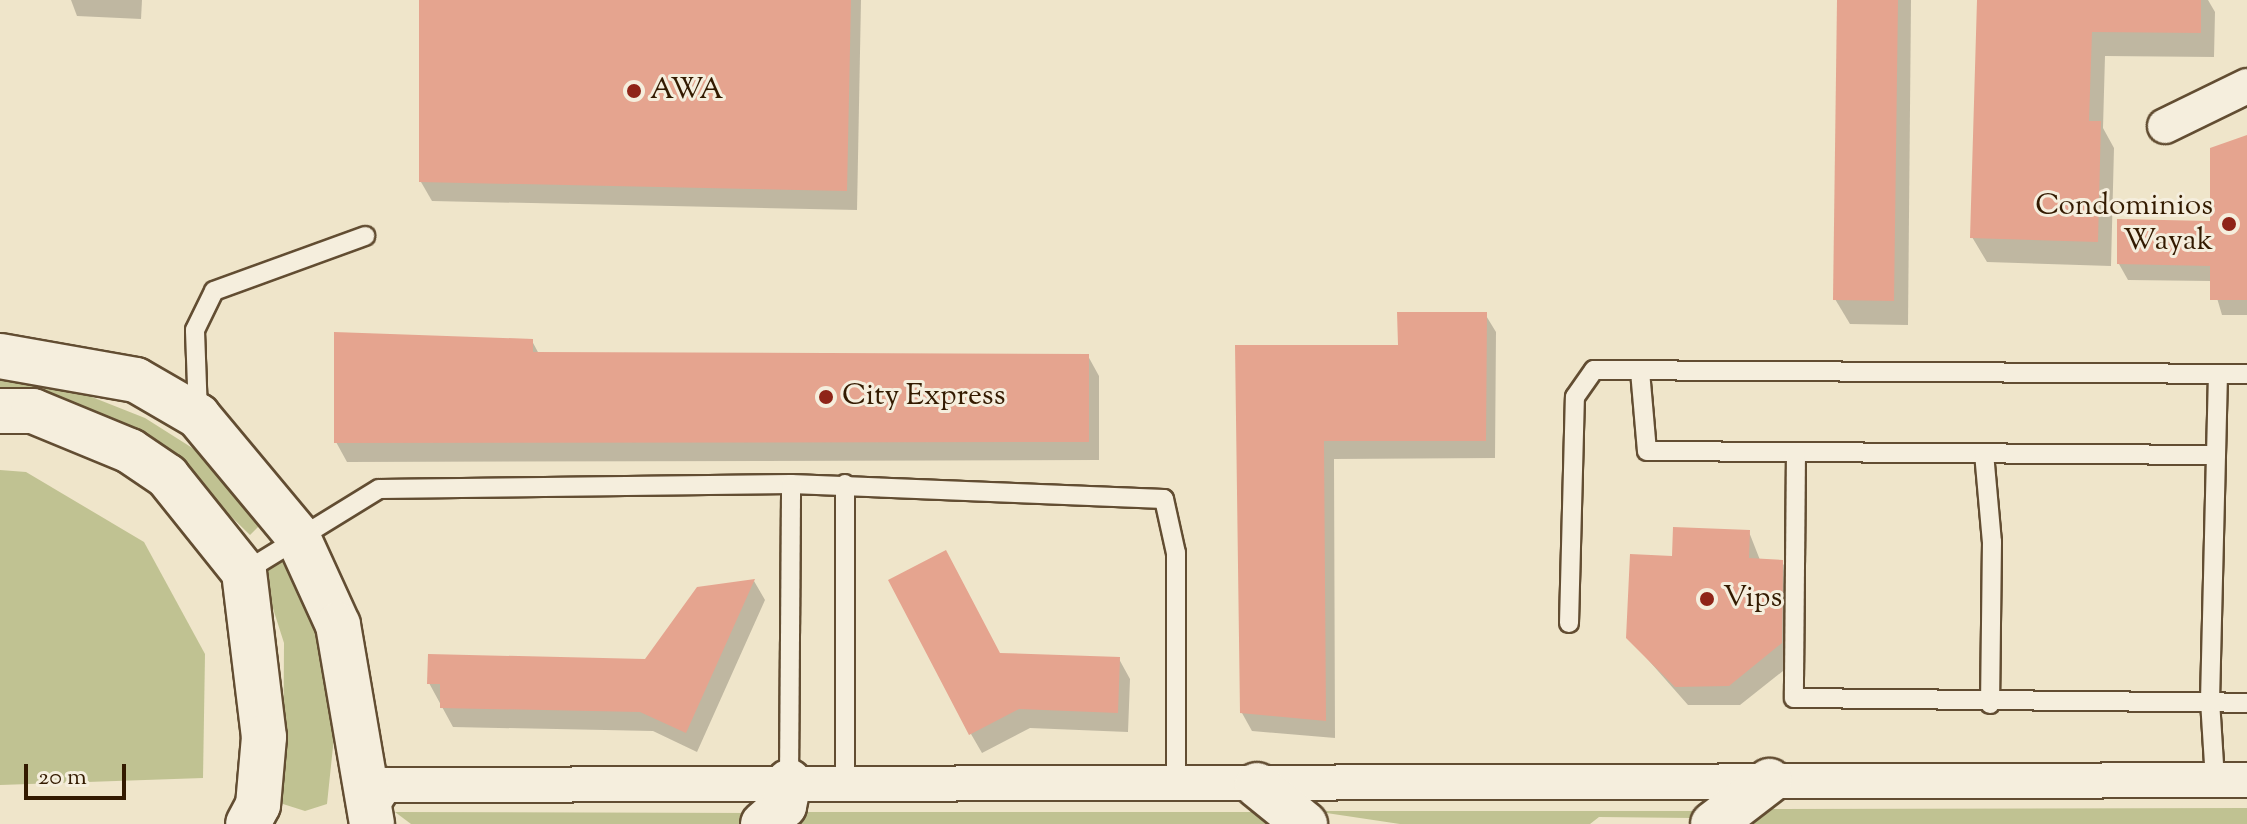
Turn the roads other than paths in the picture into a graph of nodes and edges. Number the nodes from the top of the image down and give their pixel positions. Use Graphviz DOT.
graph roads {
  1 [pos="2247,86"];
  2 [pos="2165,126"];
  3 [pos="365,236"];
  4 [pos="0,356"];
  5 [pos="1640,371"];
  6 [pos="2218,374"];
  7 [pos="2247,374"];
  8 [pos="0,411"];
  9 [pos="198,416"];
  10 [pos="1796,452"];
  11 [pos="1984,453"];
  12 [pos="2216,455"];
  13 [pos="791,484"];
  14 [pos="845,484"];
  15 [pos="297,535"];
  16 [pos="244,572"];
  17 [pos="1569,623"];
  18 [pos="2210,701"];
  19 [pos="2247,703"];
  20 [pos="1990,704"];
  21 [pos="2231,780"];
  22 [pos="1769,781"];
  23 [pos="789,782"];
  24 [pos="845,783"];
  25 [pos="1176,783"];
  26 [pos="1257,785"];
  27 [pos="371,815"];
  28 [pos="248,824"];
  29 [pos="763,824"];
  30 [pos="1305,824"];
  31 [pos="1713,824"];
  1 -- 2 [label="street"];
  3 -- 9 [label="lane"];
  4 -- 9 [label="main road"];
  5 -- 6 [label="lane"];
  5 -- 10 [label="lane"];
  5 -- 17 [label="lane"];
  6 -- 7 [label="lane"];
  6 -- 12 [label="lane"];
  8 -- 16 [label="main road"];
  9 -- 15 [label="main road"];
  10 -- 11 [label="lane"];
  10 -- 20 [label="lane"];
  11 -- 12 [label="lane"];
  11 -- 20 [label="lane"];
  12 -- 18 [label="lane"];
  13 -- 14 [label="lane"];
  13 -- 15 [label="lane"];
  13 -- 23 [label="lane"];
  14 -- 24 [label="lane"];
  14 -- 25 [label="lane"];
  15 -- 16 [label="lane"];
  15 -- 27 [label="main road"];
  16 -- 28 [label="main road"];
  18 -- 19 [label="lane"];
  18 -- 20 [label="lane"];
  18 -- 21 [label="lane"];
  21 -- 22 [label="street"];
  22 -- 26 [label="street"];
  22 -- 31 [label="main road"];
  23 -- 24 [label="street"];
  23 -- 27 [label="street"];
  23 -- 29 [label="main road"];
  24 -- 25 [label="street"];
  25 -- 26 [label="street"];
  26 -- 30 [label="main road"];
}
